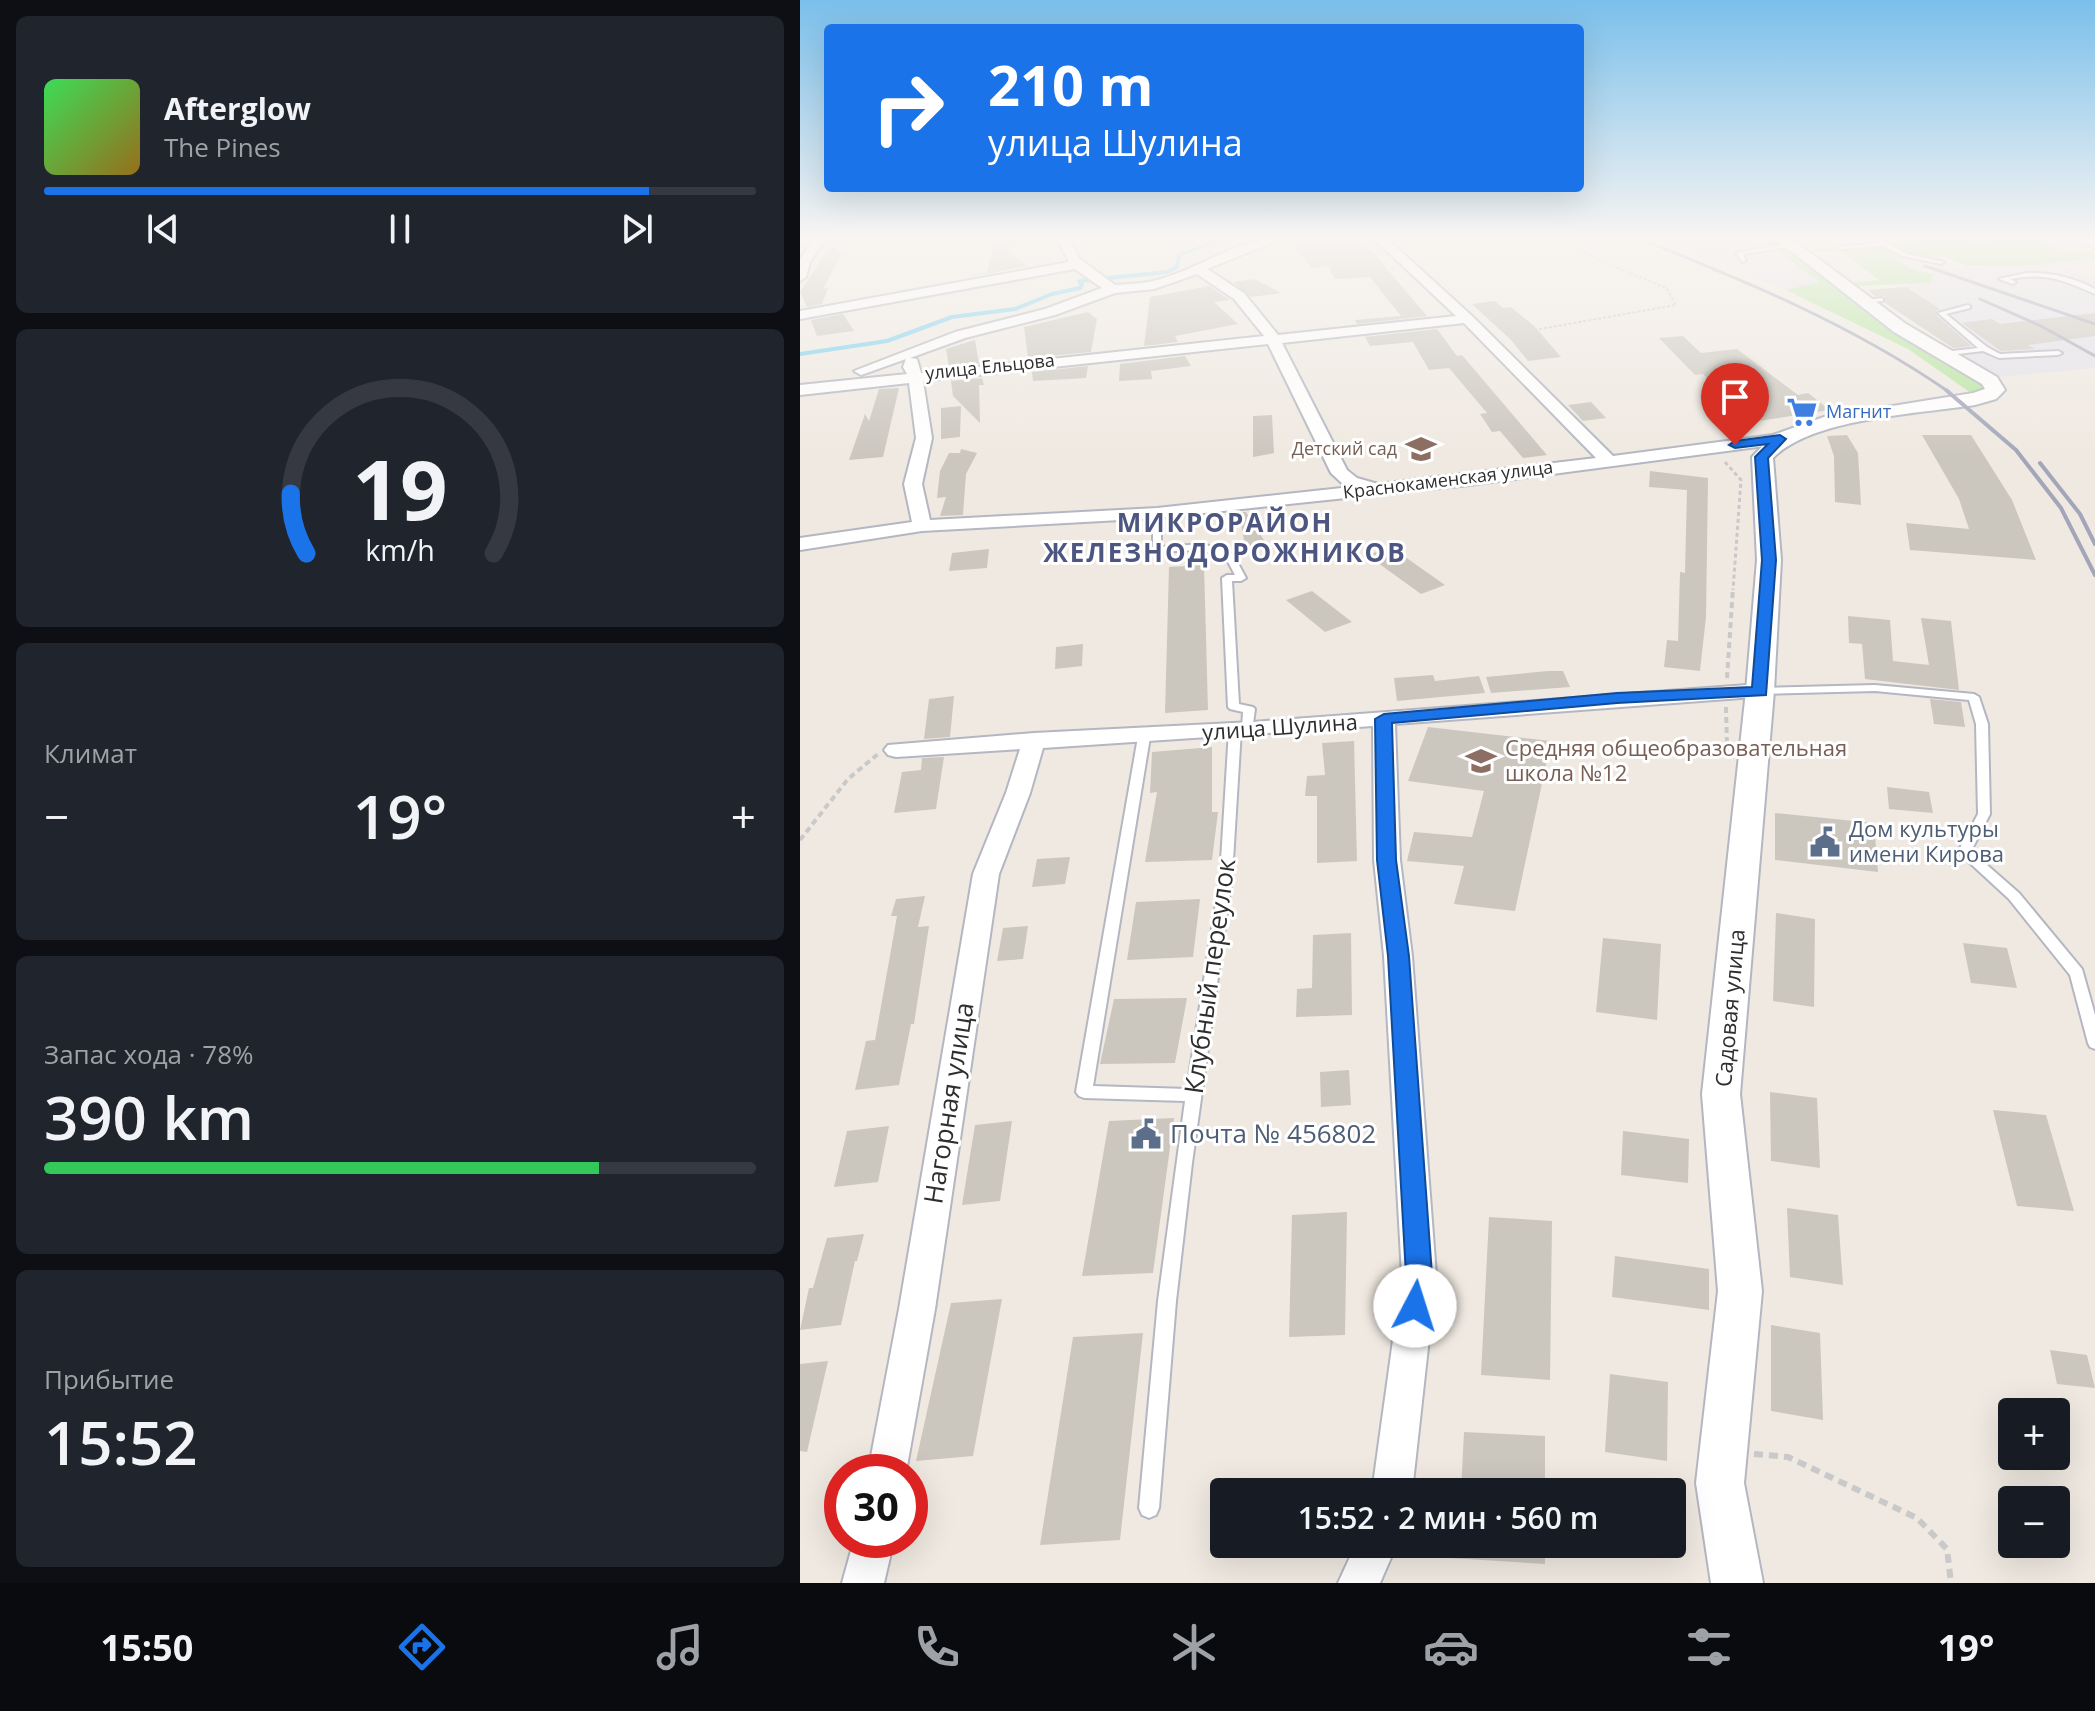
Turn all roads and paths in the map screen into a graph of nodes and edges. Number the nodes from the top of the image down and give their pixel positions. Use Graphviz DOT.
graph roads {
  1 [pos="828,310"];
  2 [pos="1056,310"];
  3 [pos="1250,310"];
  4 [pos="1457,310"];
  5 [pos="1648,310"];
  6 [pos="1881,310"];
  7 [pos="1927,310"];
  8 [pos="1955,310"];
  9 [pos="1941,313"];
  10 [pos="800,315"];
  11 [pos="1467,319"];
  12 [pos="1534,330"];
  13 [pos="1272,338"];
  14 [pos="1984,349"];
  15 [pos="915,352"];
  16 [pos="2058,353"];
  17 [pos="1944,354"];
  18 [pos="915,375"];
  19 [pos="803,389"];
  20 [pos="1780,439"];
  21 [pos="1607,460"];
  22 [pos="1380,488"];
  23 [pos="1157,513"];
  24 [pos="922,526"];
  25 [pos="800,544"];
  26 [pos="1760,691"];
  27 [pos="1384,719"];
  28 [pos="1242,729"];
  29 [pos="1144,737"];
  30 [pos="1034,740"];
  31 [pos="896,750"];
  32 [pos="800,840"];
  33 [pos="2095,1043"];
  34 [pos="1194,1095"];
  35 [pos="890,1454"];
  36 [pos="1394,1478"];
  37 [pos="1149,1508"];
  38 [pos="869,1558"];
  39 [pos="1371,1558"];
  40 [pos="863,1583"];
  41 [pos="1359,1583"];
  42 [pos="1737,1583"];
  1 -- 10 [label="street"];
  2 -- 15 [label="street"];
  3 -- 13 [label="street"];
  4 -- 11 [label="street"];
  5 -- 12 [label="path"];
  6 -- 17 [label="street"];
  7 -- 9 [label="path"];
  8 -- 9 [label="lane"];
  9 -- 14 [label="lane"];
  11 -- 13 [label="street, улица Ельцова"];
  11 -- 21 [label="street"];
  13 -- 18 [label="street, улица Ельцова"];
  13 -- 22 [label="street"];
  14 -- 16 [label="lane"];
  14 -- 17 [label="lane"];
  15 -- 18 [label="street"];
  15 -- 19 [label="street"];
  17 -- 20 [label="street, Краснокаменская улица"];
  18 -- 19 [label="street, улица Ельцова"];
  18 -- 24 [label="street"];
  20 -- 21 [label="street, Краснокаменская улица"];
  20 -- 26 [label="street, Садовая улица"];
  21 -- 22 [label="street, Краснокаменская улица"];
  22 -- 23 [label="street, Краснокаменская улица"];
  23 -- 24 [label="street, Краснокаменская улица"];
  23 -- 28 [label="lane"];
  24 -- 25 [label="street, Краснокаменская улица"];
  26 -- 27 [label="street, улица Шулина"];
  26 -- 33 [label="lane"];
  26 -- 42 [label="street, Садовая улица"];
  27 -- 28 [label="street, улица Шулина"];
  27 -- 36 [label="street"];
  28 -- 29 [label="street, улица Шулина"];
  28 -- 34 [label="lane, Клубный переулок"];
  29 -- 30 [label="street, улица Шулина"];
  29 -- 34 [label="lane"];
  30 -- 31 [label="street, улица Шулина"];
  30 -- 35 [label="street, Нагорная улица"];
  31 -- 32 [label="path"];
  34 -- 37 [label="lane, Клубный переулок"];
  38 -- 40 [label="street"];
  39 -- 41 [label="street"];
}
